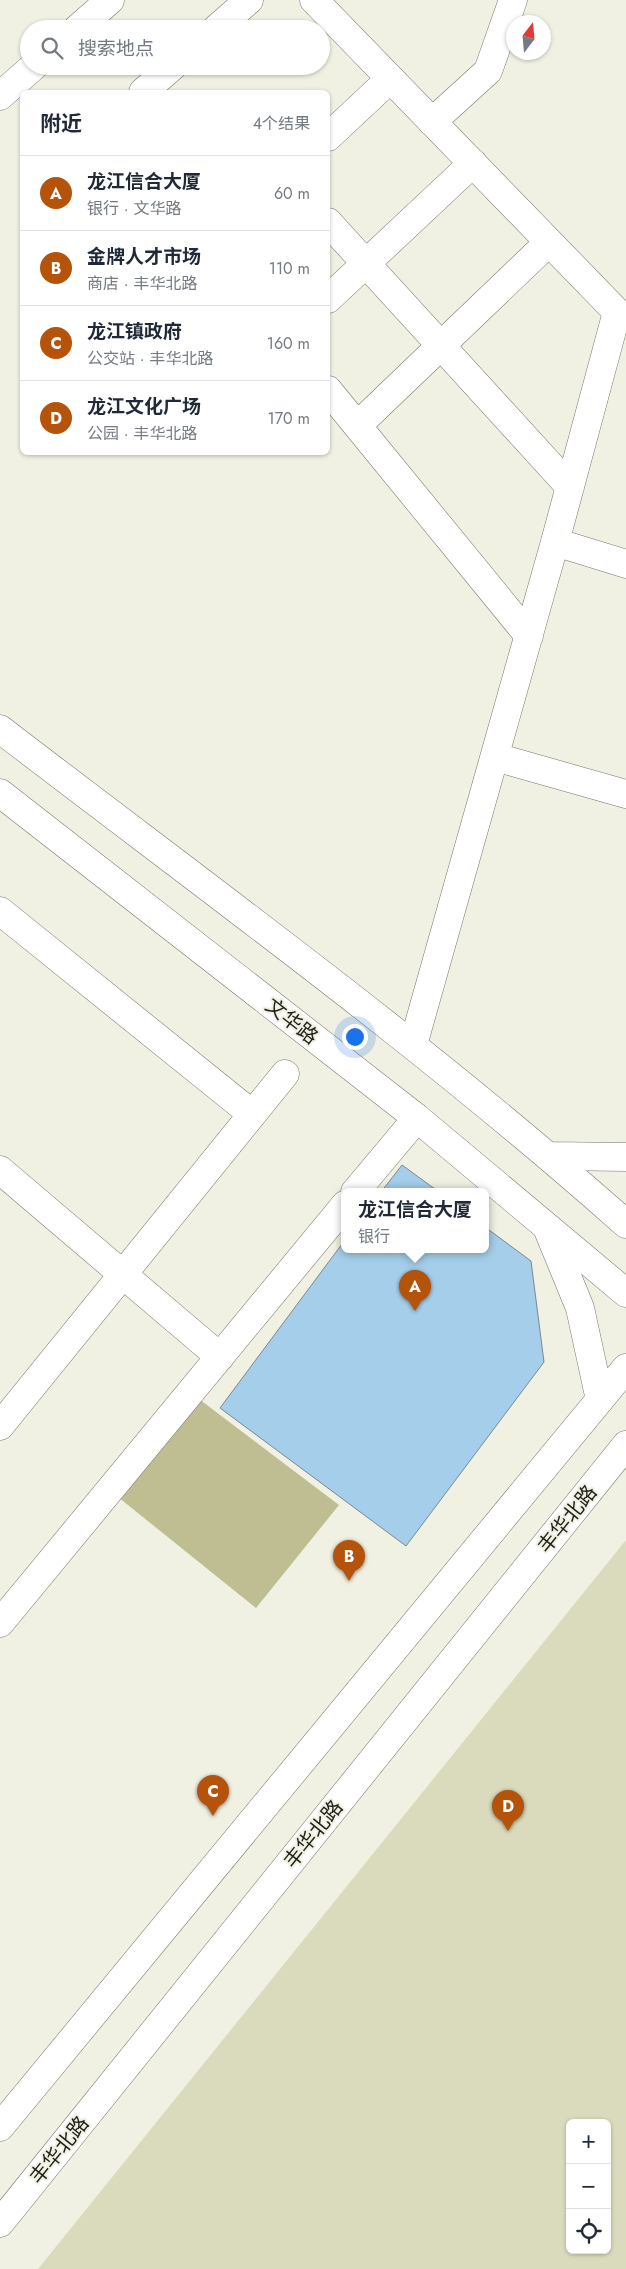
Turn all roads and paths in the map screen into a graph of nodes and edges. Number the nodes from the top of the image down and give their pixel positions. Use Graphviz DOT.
graph roads {
  1 [pos="110,0"];
  2 [pos="249,0"];
  3 [pos="314,0"];
  4 [pos="512,0"];
  5 [pos="87,20"];
  6 [pos="226,20"];
  7 [pos="24,75"];
  8 [pos="162,75"];
  9 [pos="390,79"];
  10 [pos="144,90"];
  11 [pos="0,96"];
  12 [pos="432,122"];
  13 [pos="330,134"];
  14 [pos="472,163"];
  15 [pos="330,224"];
  16 [pos="549,242"];
  17 [pos="366,262"];
  18 [pos="330,297"];
  19 [pos="442,346"];
  20 [pos="330,392"];
  21 [pos="358,425"];
  22 [pos="570,487"];
  23 [pos="555,542"];
  24 [pos="626,564"];
  25 [pos="529,636"];
  26 [pos="0,729"];
  27 [pos="495,757"];
  28 [pos="0,793"];
  29 [pos="626,794"];
  30 [pos="0,911"];
  31 [pos="413,1046"];
  32 [pos="285,1074"];
  33 [pos="252,1114"];
  34 [pos="416,1118"];
  35 [pos="550,1156"];
  36 [pos="626,1157"];
  37 [pos="2,1177"];
  38 [pos="359,1188"];
  39 [pos="341,1210"];
  40 [pos="626,1224"];
  41 [pos="546,1226"];
  42 [pos="123,1274"];
  43 [pos="626,1292"];
  44 [pos="220,1357"];
  45 [pos="626,1368"];
  46 [pos="600,1400"];
  47 [pos="0,1426"];
  48 [pos="626,1445"];
  49 [pos="626,1470"];
  50 [pos="600,1478"];
  51 [pos="0,1623"];
  52 [pos="0,2127"];
  53 [pos="0,2223"];
  1 -- 5 [label="street"];
  2 -- 6 [label="street"];
  3 -- 9 [label="street"];
  4 -- 12 [label="street"];
  7 -- 11 [label="street"];
  8 -- 10 [label="street"];
  9 -- 12 [label="street"];
  9 -- 13 [label="street"];
  12 -- 14 [label="street"];
  14 -- 16 [label="street"];
  14 -- 17 [label="street"];
  15 -- 17 [label="street"];
  16 -- 19 [label="street"];
  16 -- 22 [label="street"];
  17 -- 18 [label="street"];
  17 -- 19 [label="street"];
  19 -- 21 [label="street"];
  19 -- 22 [label="street"];
  20 -- 21 [label="street"];
  21 -- 25 [label="street"];
  22 -- 23 [label="street"];
  23 -- 24 [label="street"];
  23 -- 25 [label="street"];
  25 -- 27 [label="street"];
  26 -- 31 [label="street"];
  27 -- 29 [label="street"];
  27 -- 31 [label="street"];
  28 -- 34 [label="street, 文华路"];
  30 -- 33 [label="street"];
  31 -- 35 [label="street"];
  32 -- 33 [label="street"];
  33 -- 42 [label="street"];
  34 -- 38 [label="street"];
  34 -- 41 [label="street, 文华路"];
  35 -- 36 [label="street"];
  35 -- 40 [label="street"];
  37 -- 42 [label="street"];
  39 -- 44 [label="street"];
  41 -- 43 [label="street, 文华路"];
  41 -- 46 [label="street"];
  42 -- 44 [label="street"];
  42 -- 47 [label="street"];
  44 -- 51 [label="street"];
  45 -- 46 [label="street"];
  46 -- 52 [label="street"];
  48 -- 50 [label="street, 丰华北路"];
  49 -- 50 [label="street"];
  50 -- 53 [label="street, 丰华北路"];
}
